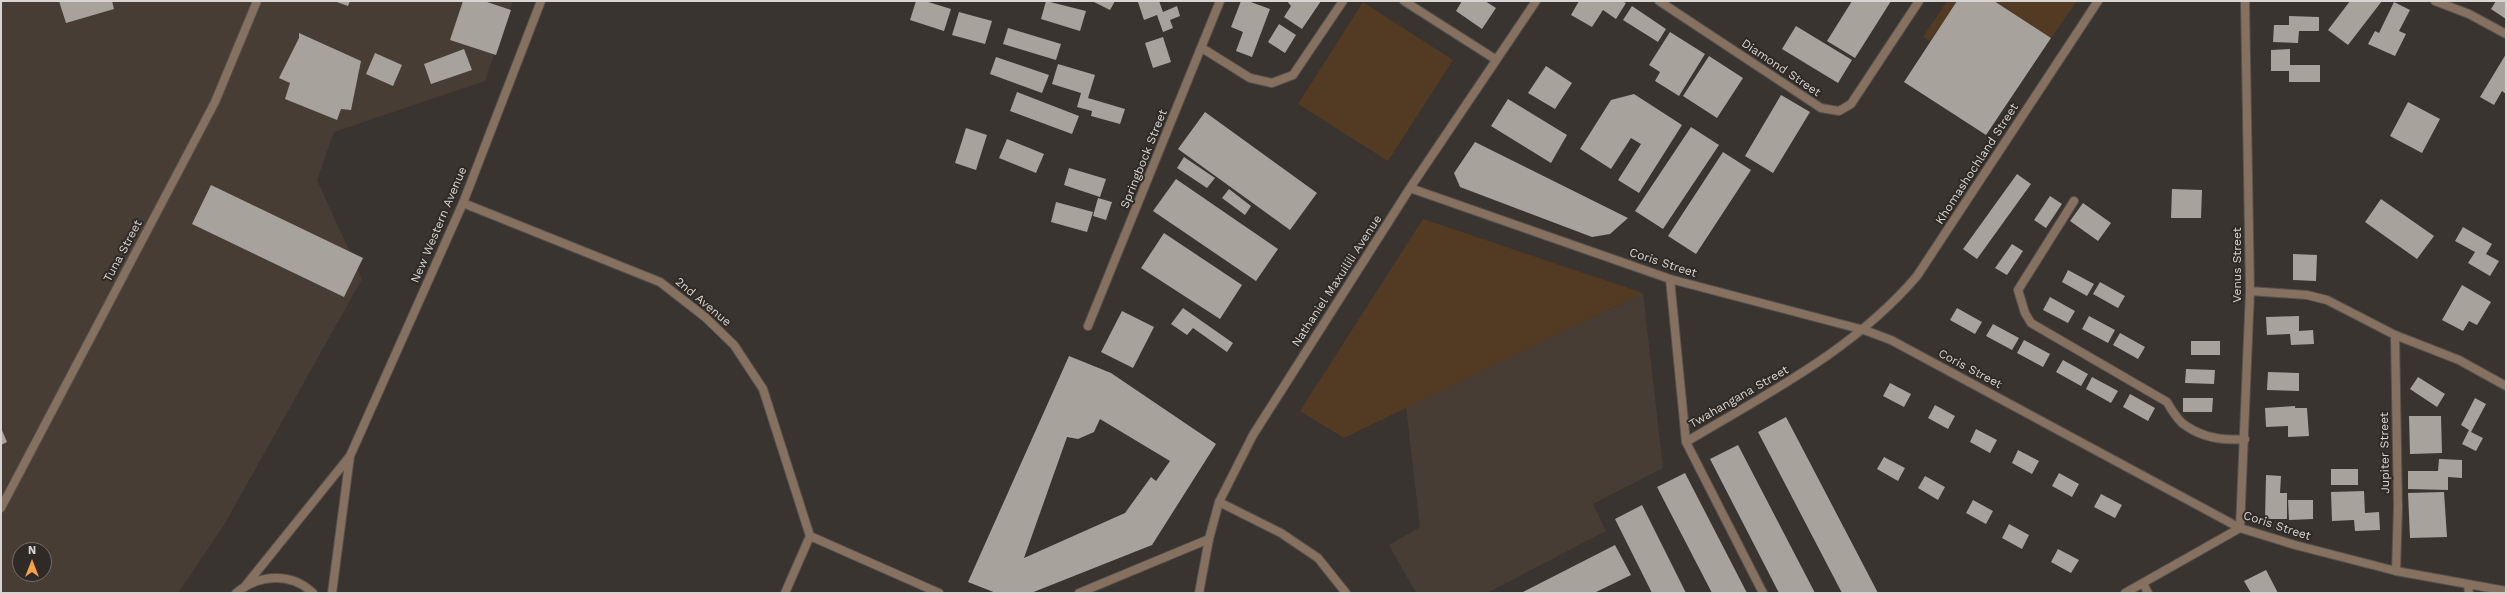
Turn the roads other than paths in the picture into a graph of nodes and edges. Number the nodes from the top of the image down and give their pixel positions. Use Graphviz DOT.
graph roads {
  1 [pos="257,1"];
  2 [pos="541,1"];
  3 [pos="1220,1"];
  4 [pos="1343,1"];
  5 [pos="1404,1"];
  6 [pos="1536,1"];
  7 [pos="1658,1"];
  8 [pos="1919,1"];
  9 [pos="2098,1"];
  10 [pos="2245,1"];
  11 [pos="2435,1"];
  12 [pos="2506,34"];
  13 [pos="1202,48"];
  14 [pos="1495,58"];
  15 [pos="1410,188"];
  16 [pos="2074,201"];
  17 [pos="463,203"];
  18 [pos="1670,279"];
  19 [pos="2250,291"];
  20 [pos="1088,326"];
  21 [pos="1864,330"];
  22 [pos="2395,335"];
  23 [pos="2506,386"];
  24 [pos="2245,439"];
  25 [pos="1686,442"];
  26 [pos="350,456"];
  27 [pos="1219,502"];
  28 [pos="1,508"];
  29 [pos="2240,528"];
  30 [pos="810,536"];
  31 [pos="1209,539"];
  32 [pos="2396,571"];
  33 [pos="2143,584"];
  34 [pos="246,585"];
  35 [pos="2468,589"];
  36 [pos="2506,591"];
  37 [pos="236,593"];
  38 [pos="313,593"];
  39 [pos="332,593"];
  40 [pos="785,593"];
  41 [pos="939,593"];
  42 [pos="1079,593"];
  43 [pos="1199,593"];
  44 [pos="1346,593"];
  45 [pos="1763,593"];
  46 [pos="2125,593"];
  47 [pos="2148,593"];
  1 -- 28 [label="street, Tuna Street"];
  2 -- 17 [label="street, New Western Avenue"];
  3 -- 13 [label="street, Springbock Street"];
  4 -- 13 [label="street"];
  5 -- 14 [label="street"];
  6 -- 14 [label="street, Nathaniel Maxuilili Avenue"];
  7 -- 8 [label="street, Diamond Street"];
  9 -- 21 [label="street, Khomashochland Street"];
  10 -- 19 [label="street, Venus Street"];
  11 -- 12 [label="street"];
  13 -- 20 [label="street, Springbock Street"];
  14 -- 15 [label="street, Nathaniel Maxuilili Avenue"];
  15 -- 18 [label="street, Coris Street"];
  15 -- 27 [label="street, Nathaniel Maxuilili Avenue"];
  16 -- 24 [label="street"];
  17 -- 26 [label="street, New Western Avenue"];
  17 -- 30 [label="street, 2nd Avenue"];
  18 -- 21 [label="street, Coris Street"];
  18 -- 25 [label="street"];
  19 -- 22 [label="street"];
  19 -- 24 [label="street, Venus Street"];
  21 -- 25 [label="street, Twahangana Street"];
  21 -- 29 [label="street, Coris Street"];
  22 -- 23 [label="street"];
  22 -- 32 [label="street, Jupiter Street"];
  24 -- 29 [label="street, Venus Street"];
  25 -- 45 [label="street, Twahangana Street"];
  26 -- 34 [label="street"];
  26 -- 39 [label="street"];
  27 -- 31 [label="street, Nathaniel Maxuilili Avenue"];
  27 -- 44 [label="street"];
  29 -- 32 [label="street, Coris Street"];
  29 -- 33 [label="street"];
  30 -- 40 [label="street"];
  30 -- 41 [label="street"];
  31 -- 42 [label="street"];
  31 -- 43 [label="street, Nathaniel Maxuilili Avenue"];
  32 -- 35 [label="street, Coris Street"];
  33 -- 46 [label="street"];
  33 -- 47 [label="street"];
  34 -- 37 [label="street"];
  34 -- 38 [label="street"];
  35 -- 36 [label="street, Coris Street"];
}
